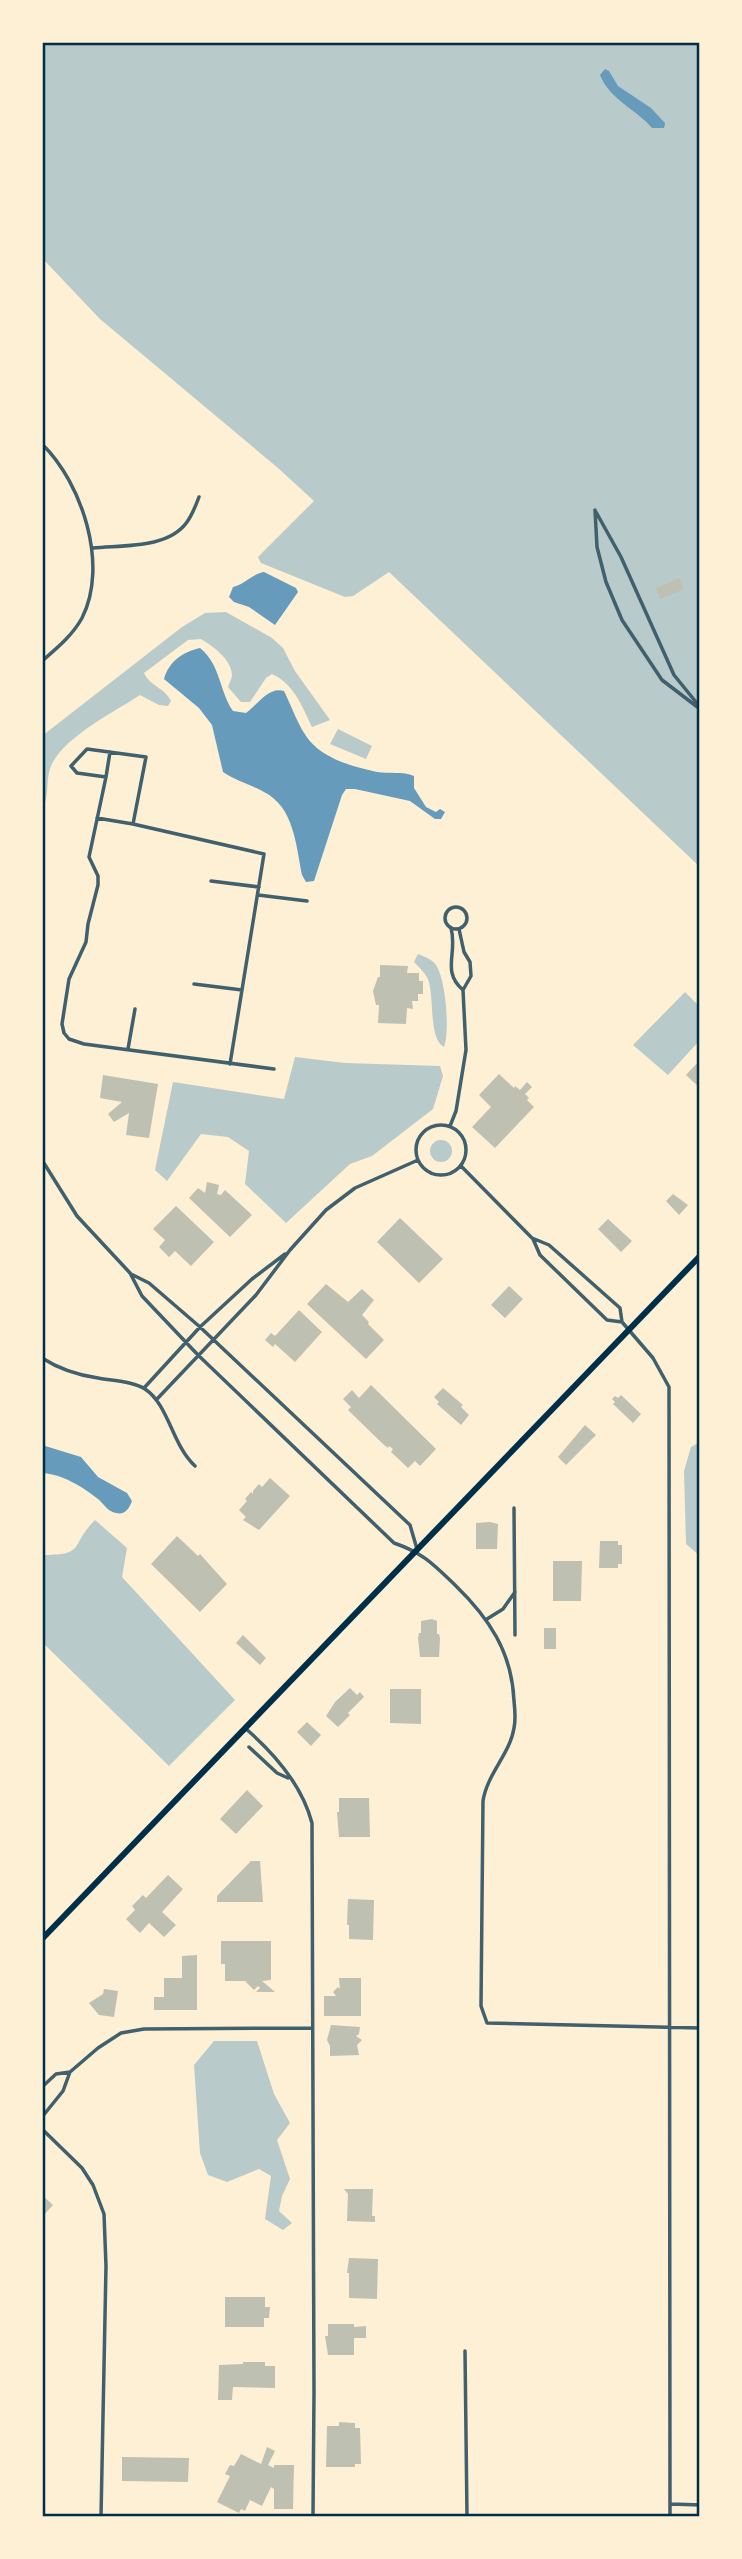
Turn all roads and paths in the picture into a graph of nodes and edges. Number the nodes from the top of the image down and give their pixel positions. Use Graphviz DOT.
graph roads {
  1 [pos="42,444"];
  2 [pos="199,497"];
  3 [pos="93,548"];
  4 [pos="42,661"];
  5 [pos="700,708"];
  6 [pos="110,752"];
  7 [pos="106,778"];
  8 [pos="97,818"];
  9 [pos="133,824"];
  10 [pos="211,881"];
  11 [pos="259,887"];
  12 [pos="258,895"];
  13 [pos="307,901"];
  14 [pos="451,928"];
  15 [pos="459,929"];
  16 [pos="194,984"];
  17 [pos="242,990"];
  18 [pos="463,990"];
  19 [pos="135,1009"];
  20 [pos="128,1050"];
  21 [pos="230,1063"];
  22 [pos="274,1069"];
  23 [pos="450,1126"];
  24 [pos="42,1160"];
  25 [pos="418,1160"];
  26 [pos="461,1166"];
  27 [pos="532,1238"];
  28 [pos="290,1250"];
  29 [pos="700,1256"];
  30 [pos="130,1273"];
  31 [pos="622,1322"];
  32 [pos="200,1327"];
  33 [pos="629,1330"];
  34 [pos="214,1341"];
  35 [pos="187,1344"];
  36 [pos="198,1355"];
  37 [pos="42,1358"];
  38 [pos="144,1388"];
  39 [pos="157,1399"];
  40 [pos="195,1466"];
  41 [pos="514,1508"];
  42 [pos="418,1551"];
  43 [pos="515,1591"];
  44 [pos="487,1619"];
  45 [pos="515,1635"];
  46 [pos="245,1728"];
  47 [pos="249,1747"];
  48 [pos="288,1778"];
  49 [pos="42,1940"];
  50 [pos="311,2028"];
  51 [pos="669,2028"];
  52 [pos="700,2028"];
  53 [pos="70,2072"];
  54 [pos="42,2087"];
  55 [pos="42,2117"];
  56 [pos="42,2129"];
  57 [pos="465,2351"];
  58 [pos="670,2504"];
  59 [pos="700,2505"];
  60 [pos="101,2517"];
  61 [pos="313,2517"];
  62 [pos="467,2517"];
  63 [pos="670,2517"];
  1 -- 3 [label="street"];
  2 -- 3 [label="street"];
  3 -- 4 [label="street"];
  5 -- 5 [label="street"];
  6 -- 7 [label="street"];
  6 -- 7 [label="street"];
  6 -- 9 [label="street"];
  7 -- 8 [label="street"];
  8 -- 9 [label="street"];
  8 -- 20 [label="street"];
  9 -- 11 [label="street"];
  10 -- 11 [label="street"];
  11 -- 12 [label="street"];
  12 -- 13 [label="street"];
  12 -- 17 [label="street"];
  14 -- 15 [label="street"];
  14 -- 15 [label="street"];
  14 -- 18 [label="street"];
  15 -- 18 [label="street"];
  16 -- 17 [label="street"];
  17 -- 21 [label="street"];
  18 -- 23 [label="street"];
  19 -- 20 [label="street"];
  20 -- 21 [label="street"];
  21 -- 22 [label="street"];
  23 -- 25 [label="street"];
  23 -- 26 [label="street"];
  24 -- 30 [label="street"];
  25 -- 26 [label="street"];
  25 -- 28 [label="street"];
  26 -- 27 [label="street"];
  27 -- 31 [label="street"];
  27 -- 31 [label="street"];
  28 -- 32 [label="street"];
  28 -- 34 [label="street"];
  29 -- 33 [label="main road"];
  30 -- 32 [label="street"];
  30 -- 35 [label="street"];
  31 -- 33 [label="street"];
  32 -- 34 [label="street"];
  32 -- 35 [label="street"];
  33 -- 42 [label="main road"];
  33 -- 51 [label="street"];
  34 -- 36 [label="street"];
  34 -- 42 [label="street"];
  35 -- 36 [label="street"];
  35 -- 38 [label="street"];
  36 -- 39 [label="street"];
  36 -- 42 [label="street"];
  37 -- 38 [label="street"];
  38 -- 39 [label="street"];
  39 -- 40 [label="street"];
  41 -- 43 [label="street"];
  42 -- 44 [label="street"];
  42 -- 46 [label="main road"];
  43 -- 44 [label="street"];
  43 -- 45 [label="street"];
  44 -- 51 [label="street"];
  46 -- 48 [label="street"];
  46 -- 49 [label="main road"];
  47 -- 48 [label="street"];
  48 -- 50 [label="street"];
  50 -- 53 [label="street"];
  50 -- 61 [label="street"];
  51 -- 52 [label="street"];
  51 -- 58 [label="street"];
  53 -- 54 [label="street"];
  53 -- 55 [label="street"];
  56 -- 60 [label="street"];
  57 -- 62 [label="street"];
  58 -- 59 [label="street"];
  58 -- 63 [label="street"];
}
